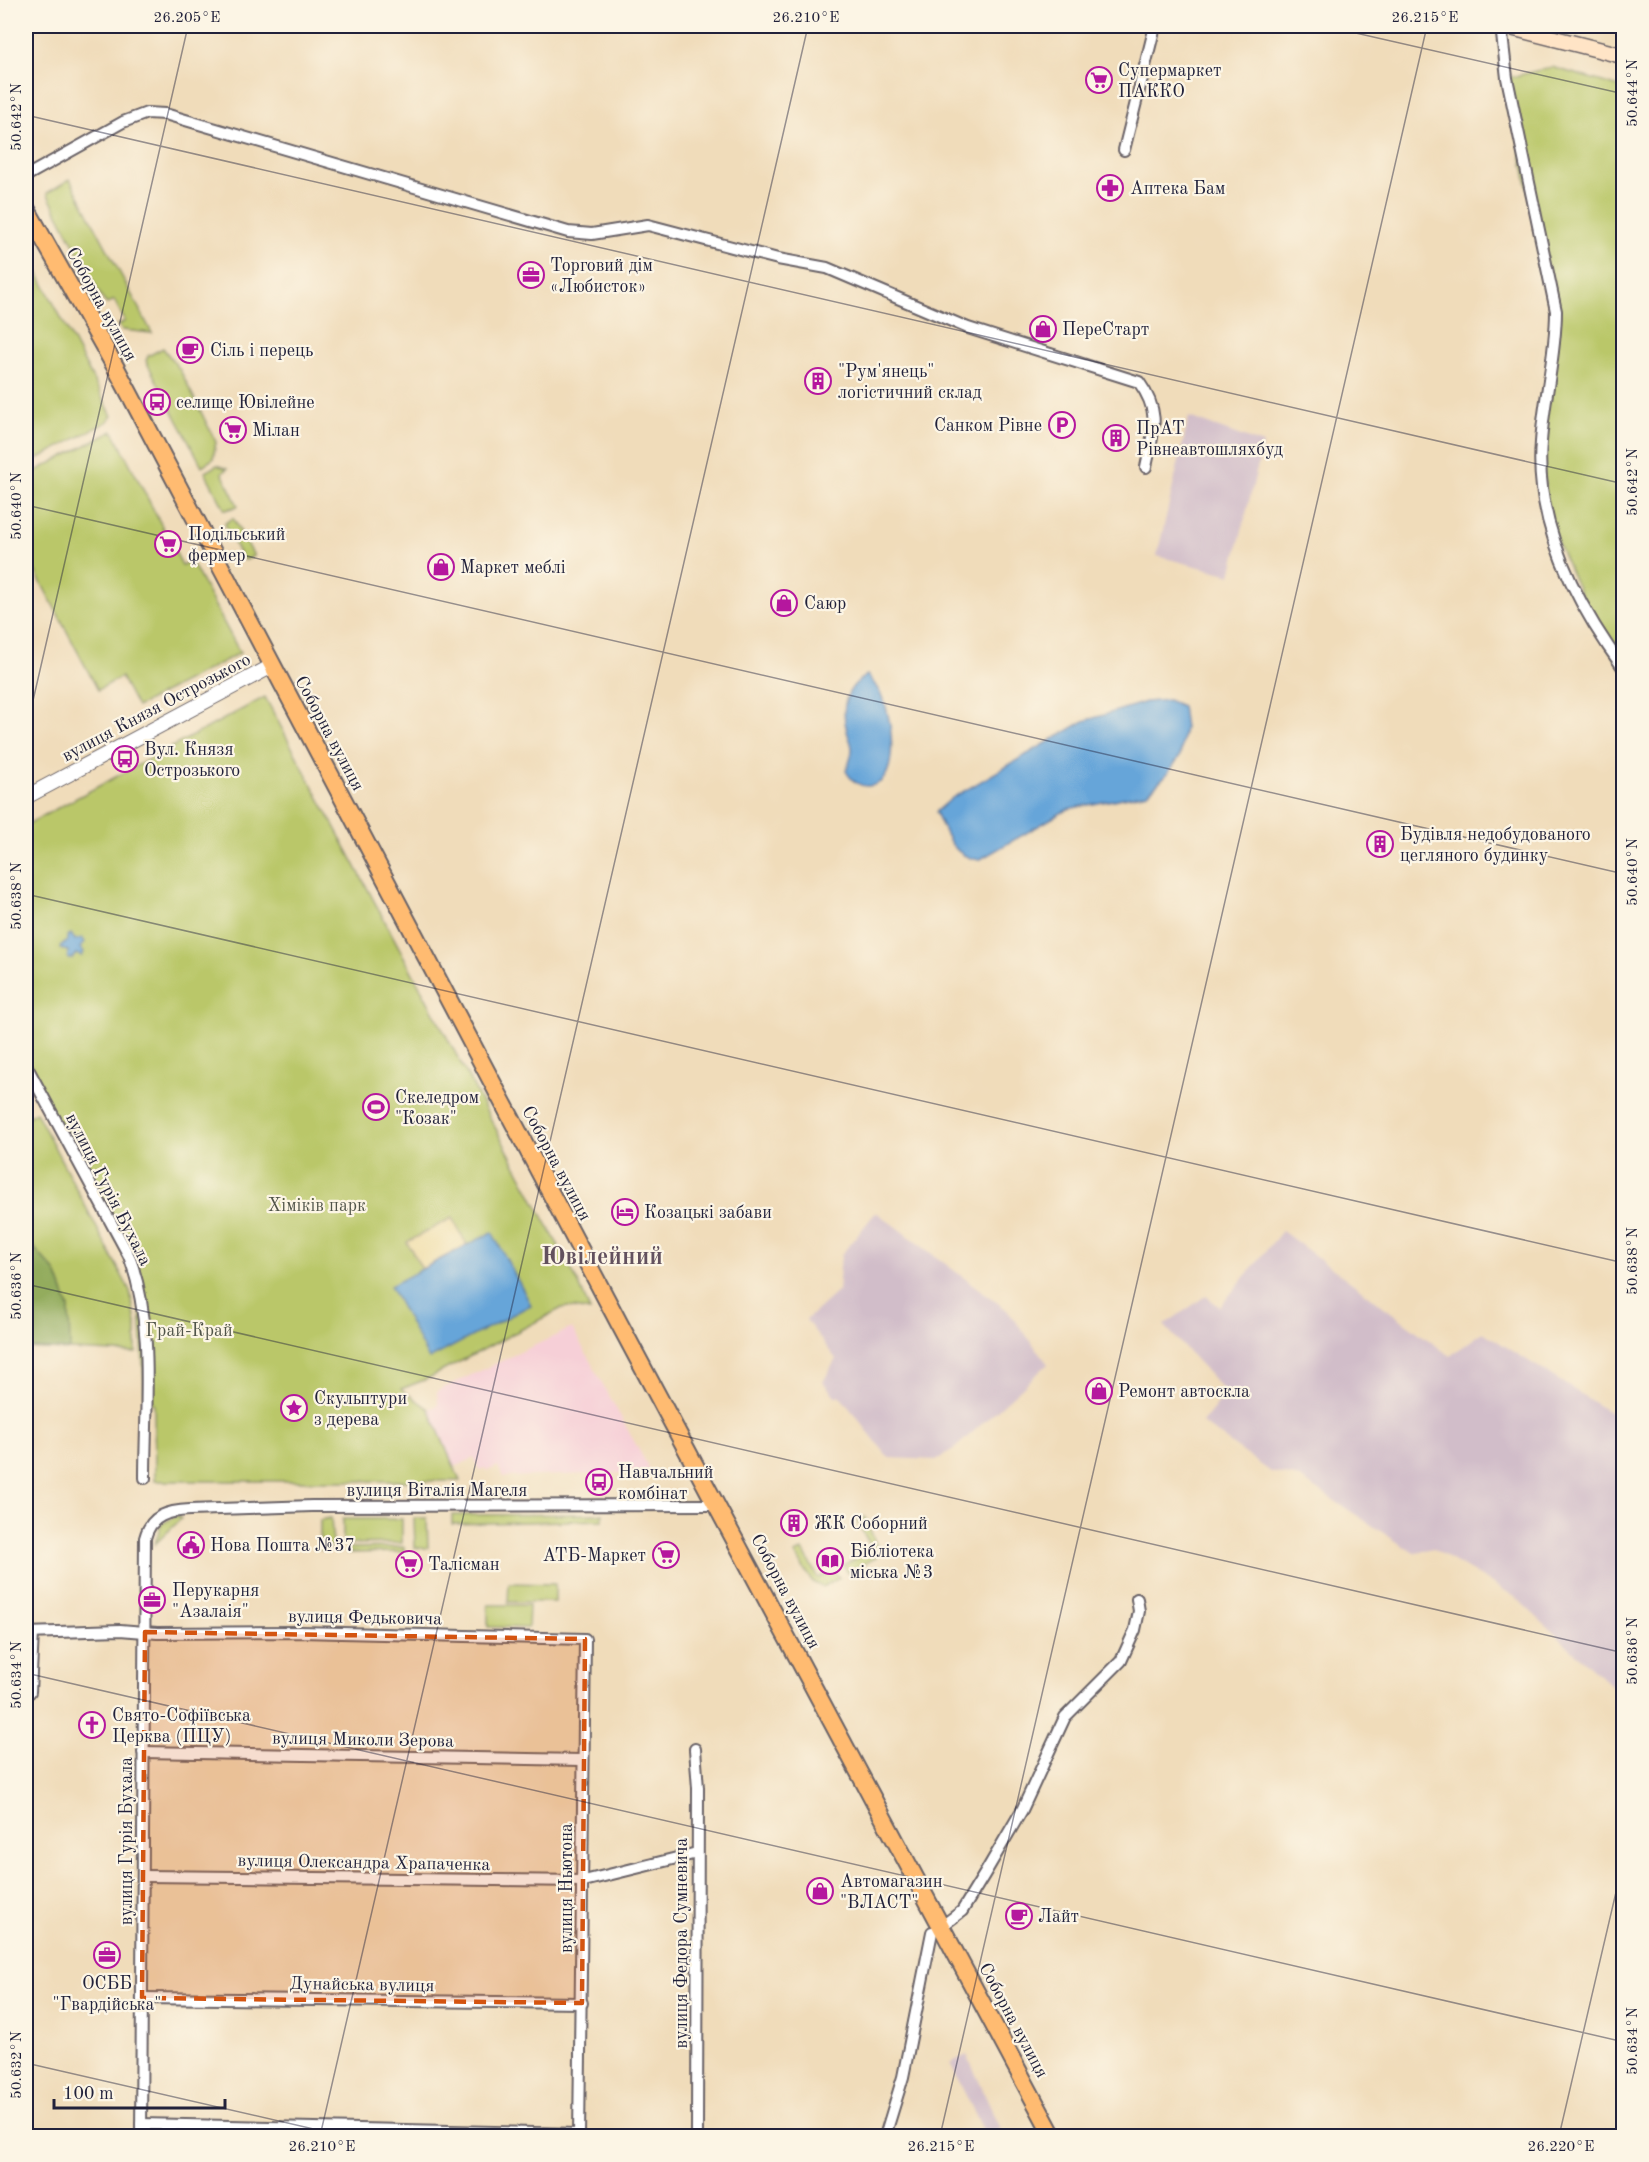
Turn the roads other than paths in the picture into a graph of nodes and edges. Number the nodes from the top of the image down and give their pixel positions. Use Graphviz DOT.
graph roads {
  1 [pos="1155,26"];
  2 [pos="1503,26"];
  3 [pos="1623,56"];
  4 [pos="1124,150"];
  5 [pos="26,176"];
  6 [pos="26,208"];
  7 [pos="1146,467"];
  8 [pos="272,666"];
  9 [pos="1623,669"];
  10 [pos="26,797"];
  11 [pos="26,1065"];
  12 [pos="145,1478"];
  13 [pos="717,1505"];
  14 [pos="159,1516"];
  15 [pos="1137,1599"];
  16 [pos="144,1632"];
  17 [pos="29,1633"];
  18 [pos="585,1639"];
  19 [pos="26,1695"];
  20 [pos="695,1749"];
  21 [pos="143,1752"];
  22 [pos="582,1760"];
  23 [pos="697,1853"];
  24 [pos="143,1876"];
  25 [pos="584,1881"];
  26 [pos="937,1929"];
  27 [pos="141,1998"];
  28 [pos="582,2003"];
  29 [pos="141,2124"];
  30 [pos="579,2135"];
  31 [pos="141,2136"];
  32 [pos="697,2136"];
  33 [pos="885,2136"];
  34 [pos="1053,2136"];
  1 -- 4 [label="street"];
  2 -- 3 [label="main road"];
  2 -- 9 [label="street"];
  5 -- 7 [label="street"];
  6 -- 8 [label="main road, Соборна вулиця"];
  8 -- 10 [label="street, вулиця Князя Острозького"];
  8 -- 13 [label="main road, Соборна вулиця"];
  11 -- 12 [label="street, вулиця Гурія Бухала"];
  13 -- 14 [label="street, вулиця Віталія Магеля"];
  13 -- 26 [label="main road, Соборна вулиця"];
  14 -- 16 [label="street, вулиця Гурія Бухала"];
  15 -- 26 [label="street"];
  16 -- 17 [label="street"];
  16 -- 18 [label="street, вулиця Федьковича"];
  16 -- 21 [label="street, вулиця Гурія Бухала"];
  17 -- 19 [label="street"];
  18 -- 22 [label="street, вулиця Ньютона"];
  20 -- 23 [label="street, вулиця Федора Сумневича"];
  21 -- 22 [label="street, вулиця Миколи Зерова"];
  21 -- 24 [label="street, вулиця Гурія Бухала"];
  22 -- 25 [label="street, вулиця Ньютона"];
  23 -- 25 [label="street, вулиця Олександра Храпаченка"];
  23 -- 32 [label="street, вулиця Федора Сумневича"];
  24 -- 25 [label="street, вулиця Олександра Храпаченка"];
  24 -- 27 [label="street, вулиця Гурія Бухала"];
  25 -- 28 [label="street, вулиця Ньютона"];
  26 -- 33 [label="street"];
  26 -- 34 [label="main road, Соборна вулиця"];
  27 -- 28 [label="street, Дунайська вулиця"];
  27 -- 29 [label="street, вулиця Гурія Бухала"];
  28 -- 30 [label="street, вулиця Ньютона"];
  29 -- 30 [label="street"];
  29 -- 31 [label="street, вулиця Гурія Бухала"];
}
